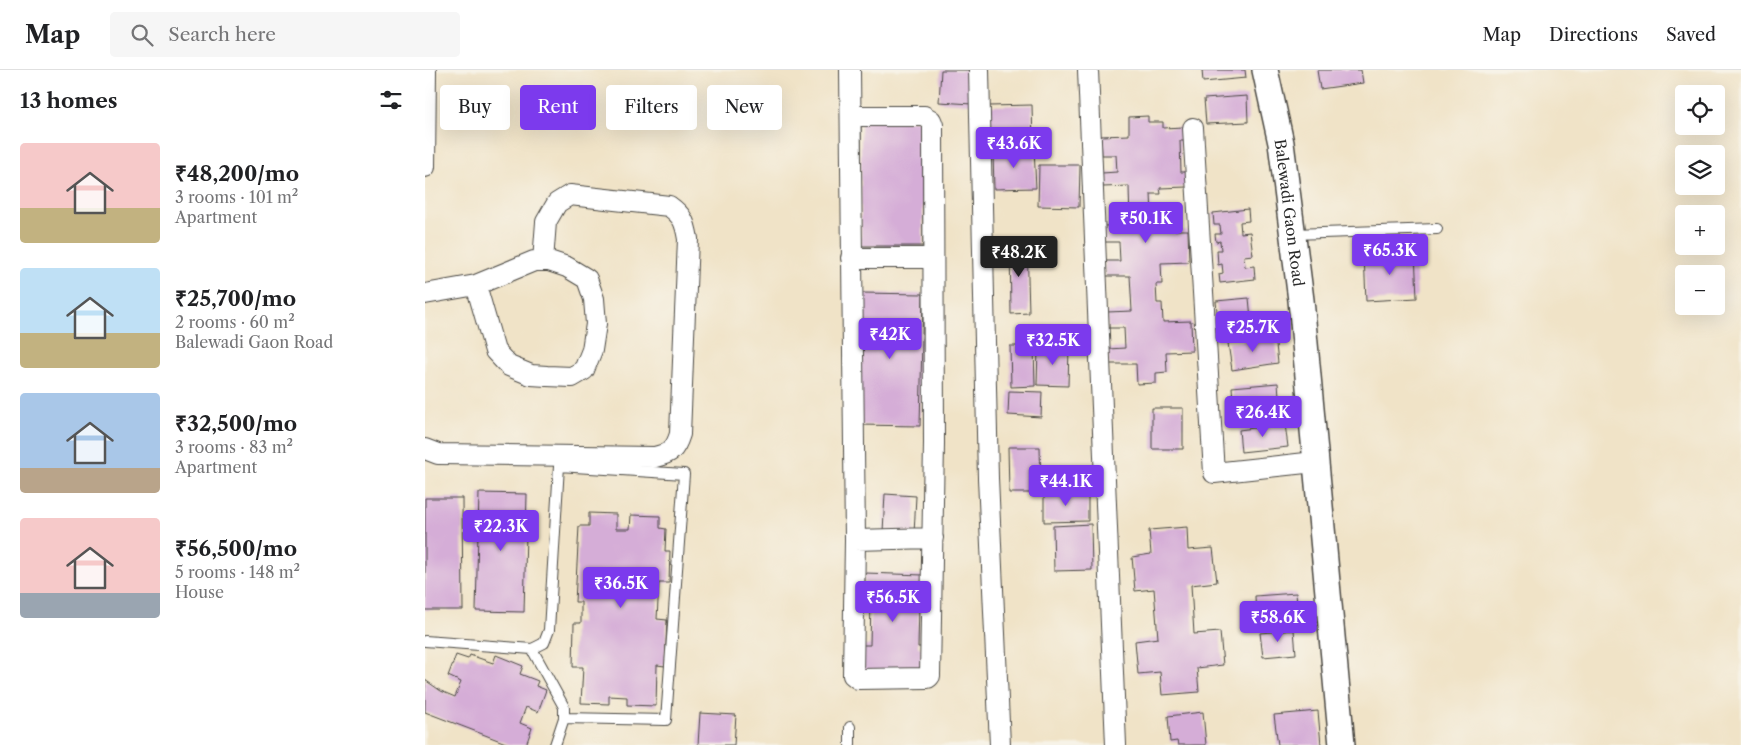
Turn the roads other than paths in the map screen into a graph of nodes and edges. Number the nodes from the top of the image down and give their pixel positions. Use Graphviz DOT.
graph roads {
  1 [pos="426,70"];
  2 [pos="850,70"];
  3 [pos="979,70"];
  4 [pos="1088,70"];
  5 [pos="1265,70"];
  6 [pos="851,116"];
  7 [pos="1193,128"];
  8 [pos="425,167"];
  9 [pos="1437,229"];
  10 [pos="1293,234"];
  11 [pos="851,258"];
  12 [pos="933,258"];
  13 [pos="543,261"];
  14 [pos="476,285"];
  15 [pos="425,294"];
  16 [pos="425,449"];
  17 [pos="1315,462"];
  18 [pos="933,538"];
  19 [pos="855,540"];
  20 [pos="425,641"];
  21 [pos="532,649"];
  22 [pos="564,718"];
  23 [pos="850,727"];
  24 [pos="555,745"];
  25 [pos="850,745"];
  26 [pos="1000,745"];
  27 [pos="1116,745"];
  28 [pos="1342,745"];
  1 -- 8 [label="street"];
  2 -- 6 [label="street"];
  3 -- 26 [label="street"];
  4 -- 27 [label="street"];
  5 -- 10 [label="street, Balewadi Gaon Road"];
  6 -- 11 [label="street"];
  6 -- 12 [label="street"];
  7 -- 17 [label="street"];
  9 -- 10 [label="lane"];
  10 -- 17 [label="street, Balewadi Gaon Road"];
  11 -- 12 [label="street"];
  11 -- 19 [label="street"];
  12 -- 18 [label="street"];
  13 -- 14 [label="street"];
  13 -- 14 [label="street"];
  13 -- 16 [label="street"];
  14 -- 15 [label="street"];
  17 -- 28 [label="street, Balewadi Gaon Road"];
  18 -- 19 [label="street"];
  18 -- 19 [label="street"];
  20 -- 21 [label="lane"];
  21 -- 22 [label="lane"];
  21 -- 22 [label="lane"];
  22 -- 24 [label="lane"];
  23 -- 25 [label="lane"];
}
